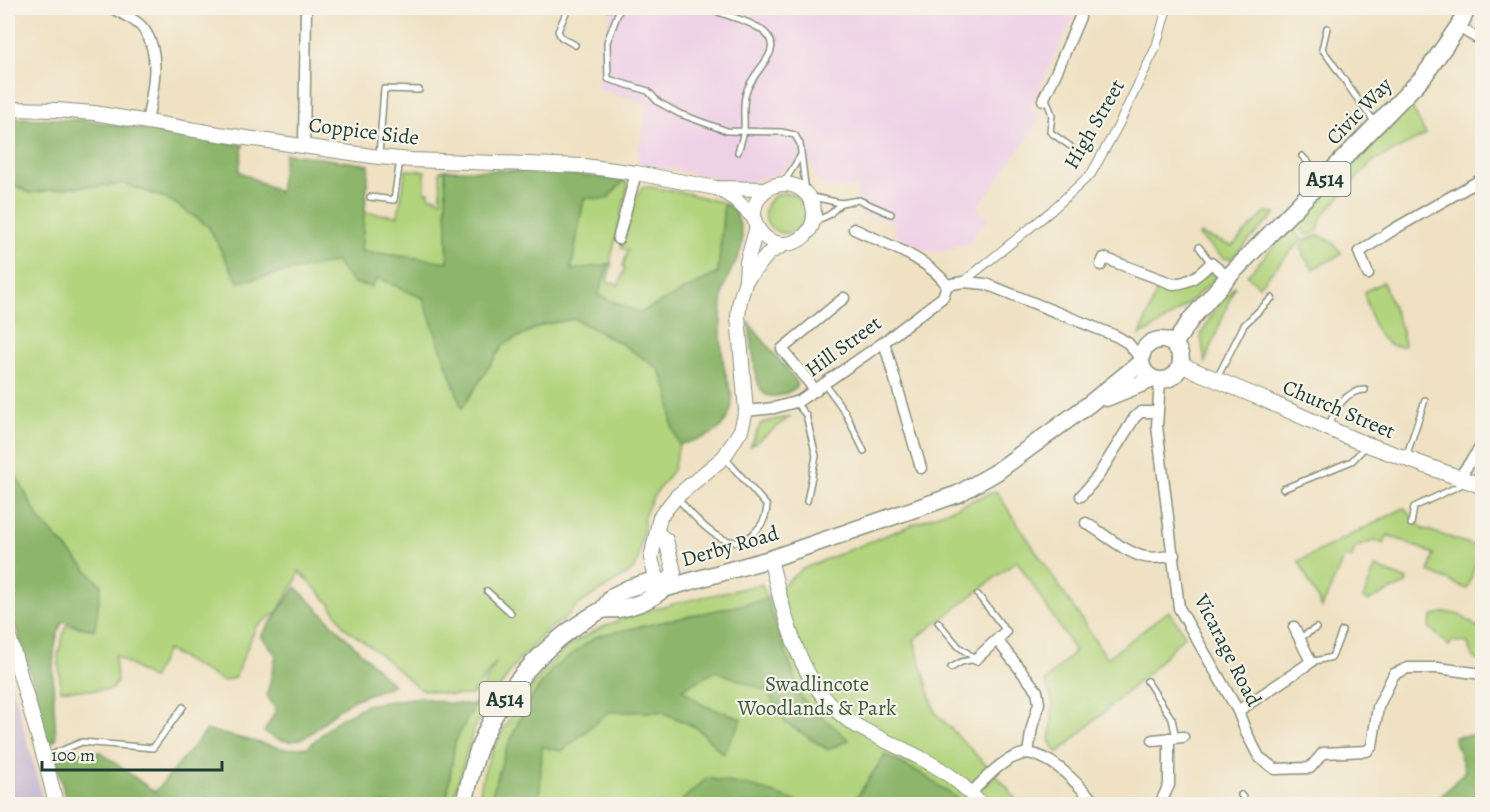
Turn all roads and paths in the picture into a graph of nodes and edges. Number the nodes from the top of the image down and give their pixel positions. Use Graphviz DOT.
graph roads {
  1 [pos="112,8"];
  2 [pos="306,8"];
  3 [pos="568,8"];
  4 [pos="620,8"];
  5 [pos="1081,8"];
  6 [pos="1167,8"];
  7 [pos="1468,8"];
  8 [pos="718,12"];
  9 [pos="1458,27"];
  10 [pos="1327,28"];
  11 [pos="1482,41"];
  12 [pos="575,45"];
  13 [pos="419,90"];
  14 [pos="1043,100"];
  15 [pos="8,109"];
  16 [pos="147,122"];
  17 [pos="1377,125"];
  18 [pos="744,132"];
  19 [pos="304,145"];
  20 [pos="1070,146"];
  21 [pos="738,152"];
  22 [pos="802,154"];
  23 [pos="1302,156"];
  24 [pos="379,157"];
  25 [pos="400,159"];
  26 [pos="636,173"];
  27 [pos="1482,179"];
  28 [pos="1324,180"];
  29 [pos="783,184"];
  30 [pos="716,188"];
  31 [pos="767,189"];
  32 [pos="807,194"];
  33 [pos="370,197"];
  34 [pos="841,203"];
  35 [pos="891,214"];
  36 [pos="813,222"];
  37 [pos="756,223"];
  38 [pos="854,229"];
  39 [pos="618,239"];
  40 [pos="784,244"];
  41 [pos="1199,247"];
  42 [pos="1211,263"];
  43 [pos="1101,265"];
  44 [pos="1368,274"];
  45 [pos="1228,277"];
  46 [pos="746,280"];
  47 [pos="963,282"];
  48 [pos="947,285"];
  49 [pos="844,298"];
  50 [pos="1272,298"];
  51 [pos="884,342"];
  52 [pos="1174,344"];
  53 [pos="1140,361"];
  54 [pos="1181,365"];
  55 [pos="1156,379"];
  56 [pos="1217,380"];
  57 [pos="821,388"];
  58 [pos="1365,390"];
  59 [pos="1425,400"];
  60 [pos="795,402"];
  61 [pos="1088,405"];
  62 [pos="746,411"];
  63 [pos="1157,412"];
  64 [pos="1328,428"];
  65 [pos="1368,445"];
  66 [pos="1482,445"];
  67 [pos="864,451"];
  68 [pos="724,457"];
  69 [pos="1406,459"];
  70 [pos="921,468"];
  71 [pos="1470,482"];
  72 [pos="1283,489"];
  73 [pos="1081,496"];
  74 [pos="676,497"];
  75 [pos="807,501"];
  76 [pos="1086,523"];
  77 [pos="1411,524"];
  78 [pos="657,533"];
  79 [pos="1174,555"];
  80 [pos="770,559"];
  81 [pos="663,589"];
  82 [pos="487,591"];
  83 [pos="978,595"];
  84 [pos="511,614"];
  85 [pos="938,622"];
  86 [pos="1294,627"];
  87 [pos="1316,628"];
  88 [pos="1342,631"];
  89 [pos="8,633"];
  90 [pos="1001,636"];
  91 [pos="1300,638"];
  92 [pos="976,659"];
  93 [pos="1311,662"];
  94 [pos="951,668"];
  95 [pos="1482,674"];
  96 [pos="1147,681"];
  97 [pos="183,707"];
  98 [pos="1238,711"];
  99 [pos="1176,738"];
  100 [pos="1153,740"];
  101 [pos="1028,753"];
  102 [pos="44,758"];
  103 [pos="971,793"];
  104 [pos="1240,795"];
  105 [pos="56,804"];
  106 [pos="464,804"];
  107 [pos="980,804"];
  108 [pos="1097,804"];
  109 [pos="1160,804"];
  110 [pos="1248,804"];
  1 -- 16 [label="street"];
  2 -- 19 [label="street"];
  3 -- 12 [label="lane"];
  4 -- 18 [label="lane"];
  5 -- 14 [label="street"];
  6 -- 47 [label="street, High Street"];
  7 -- 9 [label="main road, Civic Way / A514"];
  8 -- 18 [label="lane"];
  9 -- 11 [label="street"];
  9 -- 17 [label="main road, Civic Way / A514"];
  10 -- 17 [label="lane"];
  13 -- 24 [label="lane"];
  14 -- 20 [label="lane"];
  15 -- 16 [label="street, Coppice Side"];
  16 -- 19 [label="street, Coppice Side"];
  17 -- 28 [label="main road, Civic Way / A514"];
  18 -- 21 [label="lane"];
  18 -- 22 [label="lane"];
  19 -- 24 [label="street, Coppice Side"];
  22 -- 29 [label="lane"];
  22 -- 32 [label="lane"];
  23 -- 28 [label="lane"];
  24 -- 25 [label="street, Coppice Side"];
  25 -- 26 [label="street, Coppice Side"];
  25 -- 33 [label="lane"];
  26 -- 30 [label="street, Coppice Side"];
  26 -- 39 [label="street"];
  27 -- 44 [label="street"];
  28 -- 45 [label="main road, Civic Way / A514"];
  29 -- 31 [label="street"];
  29 -- 32 [label="street"];
  30 -- 31 [label="street, Coppice Side"];
  30 -- 37 [label="street, Coppice Side"];
  31 -- 37 [label="street"];
  32 -- 34 [label="lane"];
  32 -- 36 [label="street"];
  34 -- 35 [label="lane"];
  34 -- 36 [label="lane"];
  36 -- 40 [label="street"];
  37 -- 40 [label="street"];
  37 -- 46 [label="street"];
  38 -- 48 [label="street"];
  40 -- 46 [label="street"];
  41 -- 42 [label="lane"];
  42 -- 43 [label="street"];
  42 -- 45 [label="street"];
  45 -- 52 [label="main road, Civic Way / A514"];
  46 -- 62 [label="street"];
  47 -- 48 [label="street"];
  47 -- 53 [label="street"];
  48 -- 51 [label="street, Hill Street"];
  49 -- 57 [label="street"];
  50 -- 56 [label="lane"];
  51 -- 57 [label="street, Hill Street"];
  51 -- 70 [label="street"];
  52 -- 53 [label="main road, A514"];
  52 -- 54 [label="main road"];
  53 -- 55 [label="main road"];
  53 -- 61 [label="main road, Derby Road / A514"];
  54 -- 55 [label="main road, A514"];
  54 -- 56 [label="main road, Church Street"];
  55 -- 61 [label="main road, Derby Road / A514"];
  55 -- 63 [label="street, Vicarage Road"];
  56 -- 64 [label="main road, Church Street"];
  57 -- 60 [label="street, Hill Street"];
  57 -- 67 [label="lane"];
  58 -- 64 [label="lane"];
  59 -- 69 [label="lane"];
  60 -- 62 [label="street, Hill Street"];
  60 -- 75 [label="lane"];
  61 -- 80 [label="main road, Derby Road / A514"];
  62 -- 68 [label="street"];
  63 -- 73 [label="street"];
  63 -- 79 [label="street, Vicarage Road"];
  64 -- 65 [label="main road, Church Street"];
  65 -- 69 [label="main road, Church Street"];
  65 -- 72 [label="lane"];
  66 -- 71 [label="street"];
  68 -- 74 [label="street"];
  68 -- 74 [label="lane"];
  69 -- 71 [label="main road, Church Street"];
  71 -- 77 [label="lane"];
  74 -- 78 [label="street"];
  76 -- 79 [label="street"];
  78 -- 81 [label="street"];
  78 -- 81 [label="street"];
  79 -- 98 [label="street, Vicarage Road"];
  80 -- 81 [label="main road, Derby Road / A514"];
  80 -- 103 [label="street"];
  81 -- 106 [label="main road, Derby Road / A514"];
  82 -- 84 [label="lane"];
  83 -- 90 [label="lane"];
  85 -- 92 [label="lane"];
  86 -- 91 [label="street"];
  87 -- 91 [label="lane"];
  88 -- 93 [label="lane"];
  89 -- 102 [label="street"];
  90 -- 92 [label="street"];
  90 -- 101 [label="street"];
  91 -- 93 [label="street"];
  92 -- 94 [label="lane"];
  93 -- 98 [label="street"];
  95 -- 98 [label="street, Vicarage Road"];
  96 -- 99 [label="lane"];
  97 -- 102 [label="lane"];
  99 -- 100 [label="street"];
  99 -- 109 [label="street"];
  101 -- 103 [label="street"];
  101 -- 108 [label="street"];
  102 -- 105 [label="street"];
  103 -- 107 [label="street"];
  104 -- 110 [label="lane"];
}
